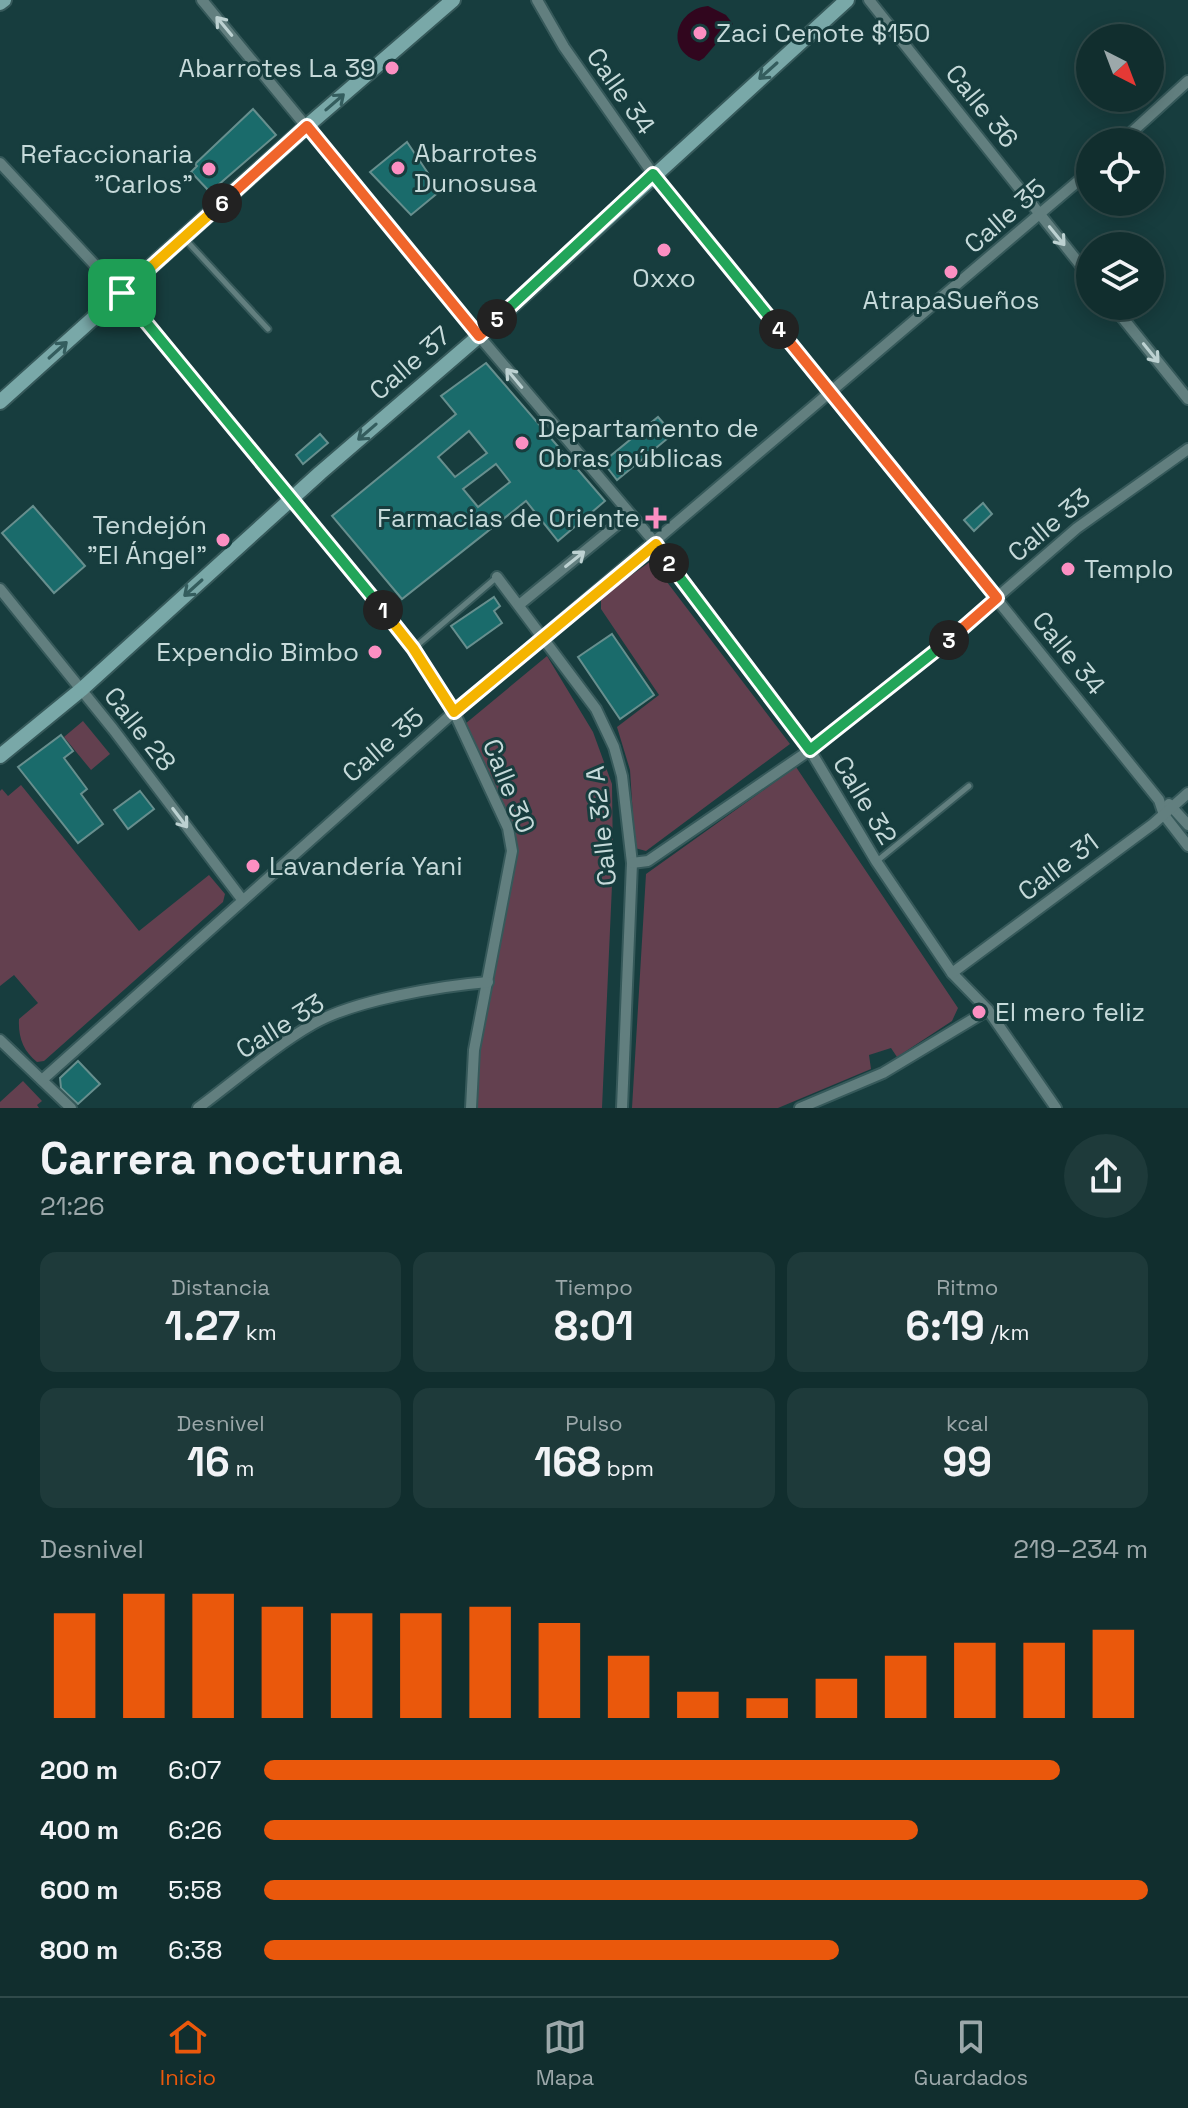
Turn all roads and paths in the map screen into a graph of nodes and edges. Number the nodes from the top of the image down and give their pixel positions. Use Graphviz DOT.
graph roads {
  1 [pos="202,0"];
  2 [pos="453,0"];
  3 [pos="537,0"];
  4 [pos="847,0"];
  5 [pos="869,0"];
  6 [pos="1188,81"];
  7 [pos="307,126"];
  8 [pos="1136,128"];
  9 [pos="0,163"];
  10 [pos="653,174"];
  11 [pos="1076,183"];
  12 [pos="1040,214"];
  13 [pos="185,238"];
  14 [pos="1076,259"];
  15 [pos="122,293"];
  16 [pos="1124,320"];
  17 [pos="268,329"];
  18 [pos="479,336"];
  19 [pos="832,394"];
  20 [pos="1188,399"];
  21 [pos="0,402"];
  22 [pos="1188,449"];
  23 [pos="292,498"];
  24 [pos="630,514"];
  25 [pos="656,544"];
  26 [pos="497,577"];
  27 [pos="0,589"];
  28 [pos="997,598"];
  29 [pos="519,605"];
  30 [pos="544,635"];
  31 [pos="413,648"];
  32 [pos="82,689"];
  33 [pos="454,712"];
  34 [pos="810,750"];
  35 [pos="0,756"];
  36 [pos="969,786"];
  37 [pos="1188,793"];
  38 [pos="1159,800"];
  39 [pos="1172,805"];
  40 [pos="1164,815"];
  41 [pos="1188,825"];
  42 [pos="1188,846"];
  43 [pos="876,861"];
  44 [pos="632,863"];
  45 [pos="241,898"];
  46 [pos="952,973"];
  47 [pos="488,982"];
  48 [pos="988,1010"];
  49 [pos="0,1040"];
  50 [pos="42,1080"];
  51 [pos="71,1108"];
  52 [pos="198,1108"];
  53 [pos="471,1108"];
  54 [pos="622,1108"];
  55 [pos="800,1108"];
  56 [pos="1056,1108"];
  7 -- 1 [label="street, Calle 32, one-way"];
  7 -- 2 [label="street, one-way"];
  3 -- 10 [label="street, Calle 34"];
  4 -- 10 [label="street, Calle 37, one-way"];
  5 -- 12 [label="street, Calle 36"];
  6 -- 8 [label="street"];
  7 -- 13 [label="street"];
  7 -- 18 [label="street, Calle 32"];
  9 -- 15 [label="street, Calle 30"];
  10 -- 18 [label="street, Calle 37"];
  10 -- 19 [label="street, Calle 34"];
  11 -- 12 [label="street, Calle 35"];
  12 -- 14 [label="street, Calle 36, one-way"];
  12 -- 19 [label="street, Calle 35"];
  13 -- 15 [label="street"];
  13 -- 17 [label="lane"];
  21 -- 15 [label="street, one-way"];
  15 -- 23 [label="street, Calle 30"];
  16 -- 20 [label="street, one-way"];
  18 -- 23 [label="street, Calle 37, one-way"];
  24 -- 18 [label="street, Calle 32, one-way"];
  19 -- 25 [label="street, Calle 35"];
  19 -- 28 [label="street, Calle 34"];
  22 -- 28 [label="street, Calle 33"];
  23 -- 31 [label="street, Calle 30"];
  23 -- 32 [label="street, Calle 37, one-way"];
  24 -- 25 [label="street, Calle 32"];
  29 -- 24 [label="street, one-way"];
  25 -- 30 [label="street, Calle 35"];
  25 -- 34 [label="street, Calle 32"];
  26 -- 29 [label="street, Calle 32 A"];
  26 -- 31 [label="lane"];
  27 -- 32 [label="street, Calle 28"];
  28 -- 34 [label="street, Calle 33"];
  28 -- 38 [label="street, Calle 34"];
  29 -- 30 [label="street, Calle 32 A"];
  30 -- 33 [label="street, Calle 35"];
  30 -- 44 [label="street, Calle 32 A"];
  31 -- 33 [label="street, Calle 30"];
  32 -- 35 [label="street, Calle 37"];
  32 -- 45 [label="street, Calle 28, one-way"];
  33 -- 45 [label="street, Calle 35"];
  33 -- 47 [label="street, Calle 30"];
  34 -- 43 [label="street, Calle 32"];
  34 -- 44 [label="street, Calle 33"];
  36 -- 43 [label="lane"];
  37 -- 39 [label="street, Calle 31"];
  38 -- 39 [label="street"];
  38 -- 40 [label="street, Calle 34"];
  39 -- 40 [label="street, Calle 31"];
  39 -- 41 [label="street"];
  40 -- 42 [label="street, Calle 34"];
  40 -- 46 [label="street, Calle 31"];
  43 -- 46 [label="street, Calle 32"];
  44 -- 54 [label="street, Calle 32 A"];
  45 -- 50 [label="street, Calle 35"];
  46 -- 48 [label="street, Calle 32"];
  47 -- 52 [label="street, Calle 33"];
  47 -- 53 [label="street, Calle 30"];
  48 -- 55 [label="street"];
  48 -- 56 [label="street, Calle 32"];
  49 -- 50 [label="street"];
  50 -- 51 [label="street"];
}
